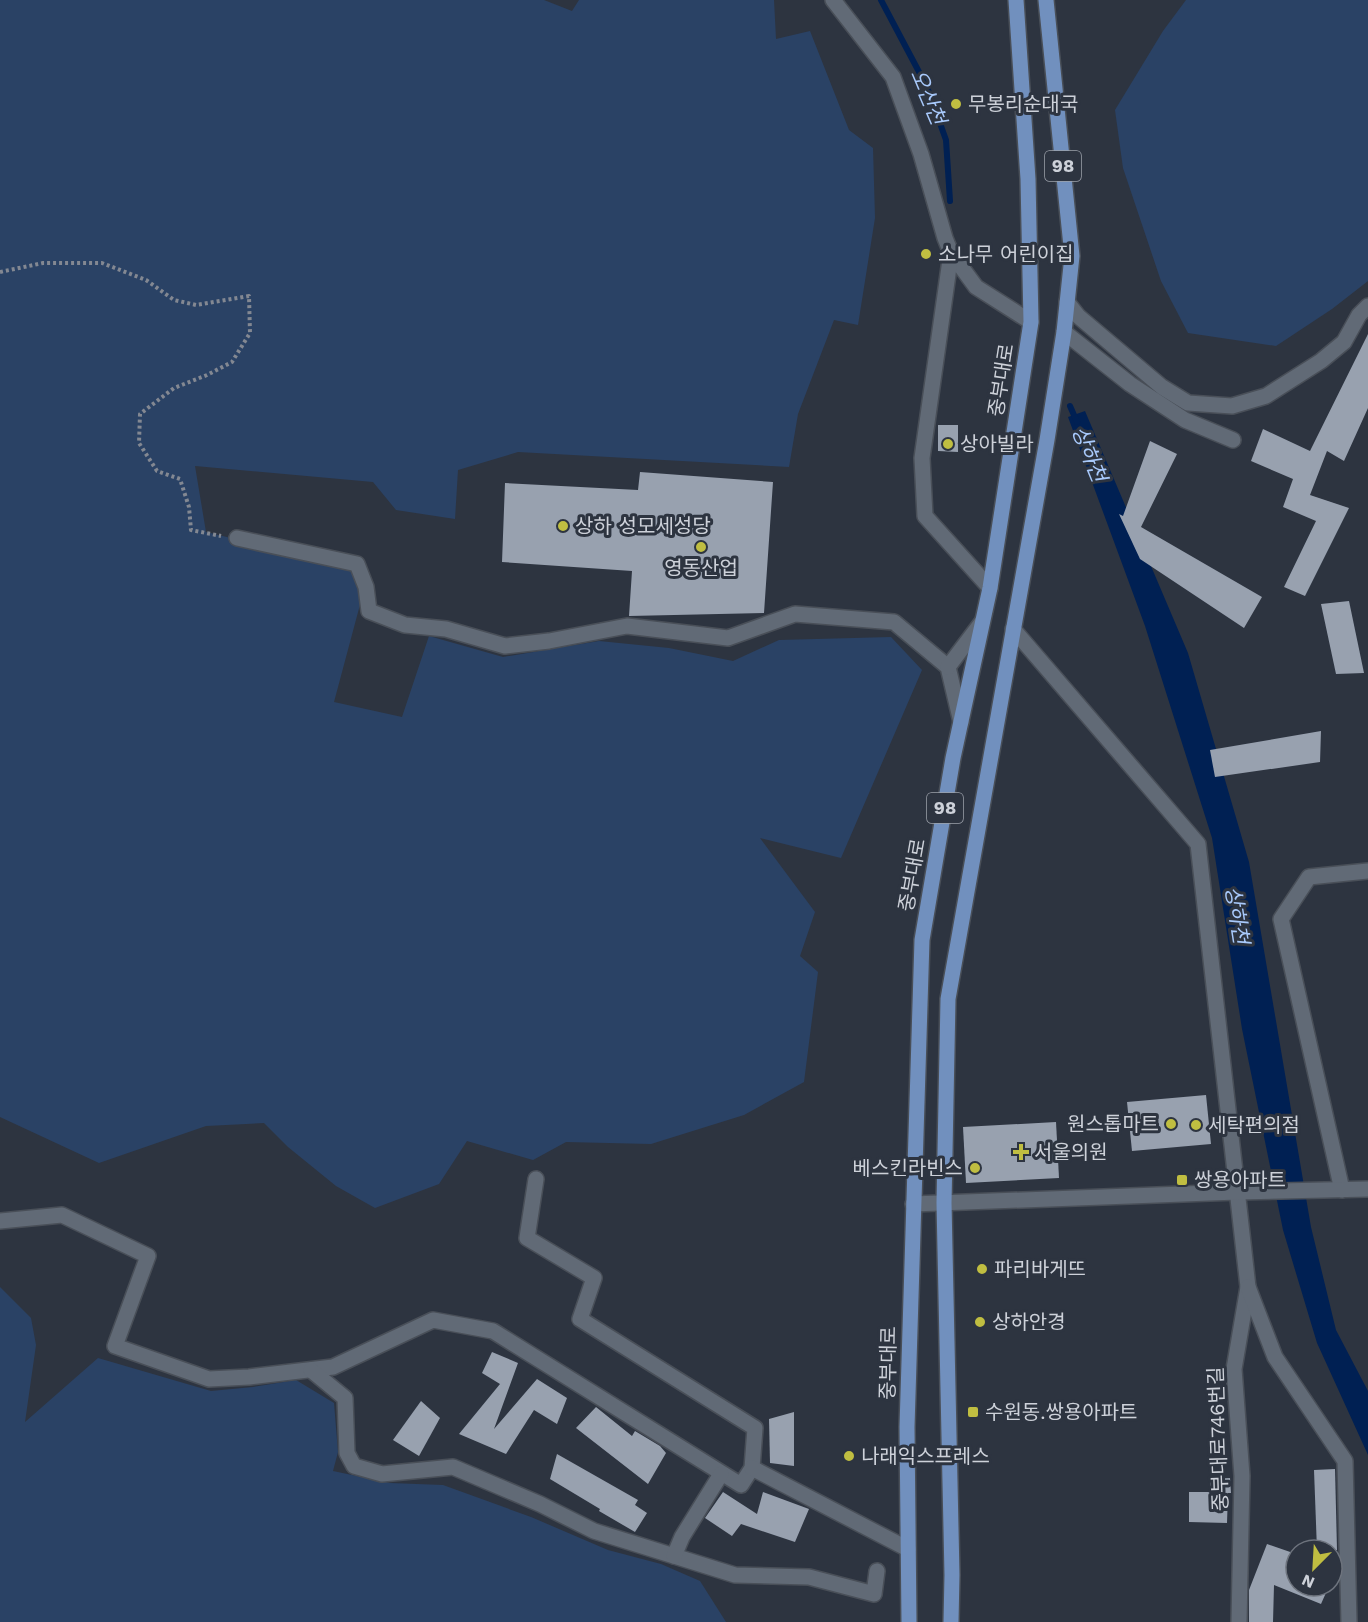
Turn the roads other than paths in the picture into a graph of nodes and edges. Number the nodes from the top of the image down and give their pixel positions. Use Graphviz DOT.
graph roads {
  1 [pos="833,0"];
  2 [pos="1016,0"];
  3 [pos="1046,0"];
  4 [pos="951,253"];
  5 [pos="1067,302"];
  6 [pos="1368,306"];
  7 [pos="1031,322"];
  8 [pos="1064,332"];
  9 [pos="1233,440"];
  10 [pos="237,538"];
  11 [pos="990,588"];
  12 [pos="982,622"];
  13 [pos="1013,629"];
  14 [pos="948,667"];
  15 [pos="961,722"];
  16 [pos="1368,871"];
  17 [pos="536,1179"];
  18 [pos="1368,1189"];
  19 [pos="1342,1190"];
  20 [pos="1241,1192"];
  21 [pos="944,1203"];
  22 [pos="913,1204"];
  23 [pos="0,1221"];
  24 [pos="1248,1287"];
  25 [pos="311,1370"];
  26 [pos="752,1468"];
  27 [pos="721,1474"];
  28 [pos="908,1549"];
  29 [pos="674,1556"];
  30 [pos="877,1571"];
  31 [pos="909,1622"];
  32 [pos="951,1622"];
  33 [pos="1239,1622"];
  34 [pos="1349,1622"];
  1 -- 4 [label="street"];
  2 -- 7 [label="main road, 중부대로 / 98"];
  3 -- 5 [label="main road, 98"];
  4 -- 7 [label="street"];
  4 -- 11 [label="street"];
  5 -- 6 [label="street"];
  5 -- 8 [label="main road, 98"];
  7 -- 11 [label="main road, 중부대로 / 98"];
  8 -- 9 [label="street"];
  8 -- 13 [label="main road, 98"];
  10 -- 14 [label="street"];
  11 -- 12 [label="main road, 중부대로 / 98"];
  12 -- 14 [label="street"];
  12 -- 15 [label="main road, 중부대로 / 98"];
  13 -- 20 [label="street"];
  13 -- 21 [label="main road, 98"];
  14 -- 15 [label="street"];
  15 -- 22 [label="main road, 중부대로 / 98"];
  16 -- 19 [label="street"];
  17 -- 26 [label="street"];
  18 -- 19 [label="street"];
  19 -- 20 [label="street"];
  20 -- 21 [label="street"];
  20 -- 24 [label="street, 중부대로746번길"];
  21 -- 22 [label="street"];
  21 -- 32 [label="main road, 98"];
  22 -- 28 [label="main road, 중부대로 / 98"];
  23 -- 25 [label="street"];
  24 -- 33 [label="street, 중부대로746번길"];
  24 -- 34 [label="street"];
  25 -- 27 [label="street"];
  25 -- 29 [label="street"];
  26 -- 27 [label="street"];
  26 -- 28 [label="street"];
  27 -- 29 [label="street"];
  28 -- 31 [label="main road, 중부대로 / 98"];
  29 -- 30 [label="street"];
}
